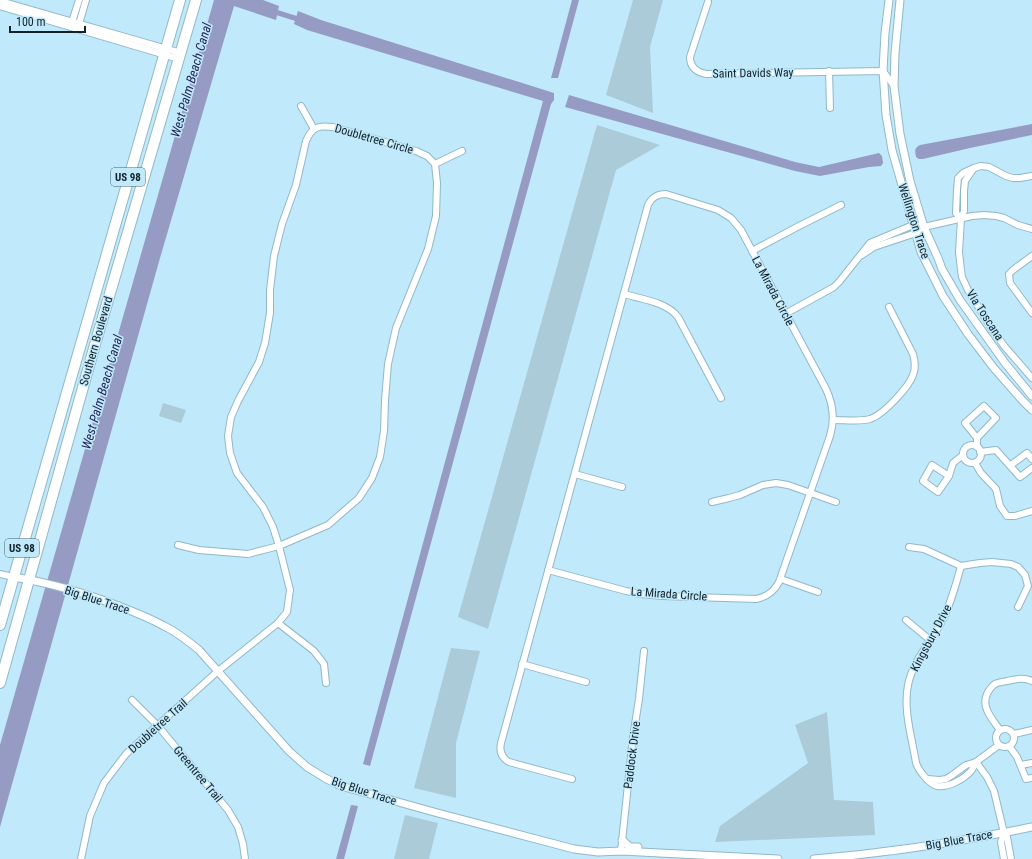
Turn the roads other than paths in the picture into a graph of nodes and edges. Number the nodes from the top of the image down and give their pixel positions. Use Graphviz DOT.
graph roads {
  1 [pos="0,0"];
  2 [pos="79,0"];
  3 [pos="86,0"];
  4 [pos="180,0"];
  5 [pos="196,0"];
  6 [pos="889,0"];
  7 [pos="900,0"];
  8 [pos="708,2"];
  9 [pos="0,6"];
  10 [pos="72,22"];
  11 [pos="79,24"];
  12 [pos="165,52"];
  13 [pos="180,56"];
  14 [pos="829,71"];
  15 [pos="883,71"];
  16 [pos="894,86"];
  17 [pos="301,106"];
  18 [pos="830,108"];
  19 [pos="314,128"];
  20 [pos="462,151"];
  21 [pos="435,164"];
  22 [pos="1032,176"];
  23 [pos="841,205"];
  24 [pos="961,219"];
  25 [pos="913,225"];
  26 [pos="924,227"];
  27 [pos="1032,229"];
  28 [pos="916,233"];
  29 [pos="752,251"];
  30 [pos="1032,256"];
  31 [pos="859,257"];
  32 [pos="624,294"];
  33 [pos="889,306"];
  34 [pos="785,314"];
  35 [pos="1032,314"];
  36 [pos="1032,378"];
  37 [pos="1032,396"];
  38 [pos="721,398"];
  39 [pos="1032,410"];
  40 [pos="833,420"];
  41 [pos="976,438"];
  42 [pos="978,450"];
  43 [pos="963,456"];
  44 [pos="1032,459"];
  45 [pos="975,462"];
  46 [pos="1011,465"];
  47 [pos="1032,468"];
  48 [pos="575,474"];
  49 [pos="949,476"];
  50 [pos="622,486"];
  51 [pos="811,493"];
  52 [pos="712,502"];
  53 [pos="836,502"];
  54 [pos="1032,511"];
  55 [pos="178,545"];
  56 [pos="279,546"];
  57 [pos="909,547"];
  58 [pos="961,566"];
  59 [pos="548,570"];
  60 [pos="0,574"];
  61 [pos="13,577"];
  62 [pos="781,579"];
  63 [pos="34,581"];
  64 [pos="818,592"];
  65 [pos="1018,607"];
  66 [pos="906,620"];
  67 [pos="278,623"];
  68 [pos="0,625"];
  69 [pos="930,640"];
  70 [pos="644,651"];
  71 [pos="522,664"];
  72 [pos="218,671"];
  73 [pos="1032,681"];
  74 [pos="586,682"];
  75 [pos="0,683"];
  76 [pos="326,683"];
  77 [pos="132,700"];
  78 [pos="158,726"];
  79 [pos="1000,730"];
  80 [pos="1032,730"];
  81 [pos="1014,734"];
  82 [pos="999,745"];
  83 [pos="1009,746"];
  84 [pos="976,762"];
  85 [pos="1032,763"];
  86 [pos="1021,765"];
  87 [pos="1032,778"];
  88 [pos="572,779"];
  89 [pos="926,779"];
  90 [pos="1032,827"];
  91 [pos="1004,832"];
  92 [pos="622,840"];
  93 [pos="662,853"];
  94 [pos="621,855"];
  95 [pos="81,859"];
  96 [pos="244,859"];
  97 [pos="778,859"];
  98 [pos="814,859"];
  99 [pos="1004,859"];
  100 [pos="1011,859"];
  1 -- 10 [label="street"];
  2 -- 10 [label="street"];
  3 -- 11 [label="street"];
  4 -- 12 [label="highway, Southern Boulevard / US 98"];
  5 -- 13 [label="highway, Southern Boulevard / US 98"];
  6 -- 15 [label="street, Wellington Trace"];
  7 -- 16 [label="street, Wellington Trace"];
  8 -- 14 [label="street, Saint Davids Way"];
  9 -- 12 [label="street"];
  10 -- 11 [label="street"];
  11 -- 12 [label="street"];
  12 -- 13 [label="street"];
  12 -- 61 [label="highway, Southern Boulevard / US 98"];
  13 -- 63 [label="highway, Southern Boulevard / US 98"];
  14 -- 15 [label="street, Saint Davids Way"];
  14 -- 18 [label="street"];
  15 -- 16 [label="street"];
  15 -- 25 [label="street, Wellington Trace"];
  16 -- 26 [label="street, Wellington Trace"];
  17 -- 19 [label="street"];
  19 -- 21 [label="street, Doubletree Circle"];
  19 -- 56 [label="street"];
  20 -- 21 [label="street"];
  21 -- 56 [label="street"];
  22 -- 24 [label="street, Via Toscana"];
  23 -- 29 [label="street"];
  24 -- 26 [label="street"];
  24 -- 27 [label="street"];
  24 -- 36 [label="street, Via Toscana"];
  25 -- 26 [label="street"];
  25 -- 28 [label="street, Wellington Trace"];
  25 -- 31 [label="street"];
  26 -- 28 [label="street"];
  26 -- 37 [label="street, Wellington Trace"];
  28 -- 31 [label="street"];
  28 -- 39 [label="street, Wellington Trace"];
  29 -- 32 [label="street, La Mirada Circle"];
  29 -- 34 [label="street, La Mirada Circle"];
  30 -- 35 [label="street"];
  31 -- 34 [label="street"];
  32 -- 38 [label="street"];
  32 -- 48 [label="street, La Mirada Circle"];
  33 -- 40 [label="street"];
  34 -- 40 [label="street, La Mirada Circle"];
  40 -- 51 [label="street, La Mirada Circle"];
  41 -- 41 [label="street"];
  41 -- 42 [label="street"];
  42 -- 43 [label="street"];
  42 -- 45 [label="street"];
  42 -- 46 [label="street"];
  43 -- 45 [label="street"];
  43 -- 49 [label="street"];
  44 -- 46 [label="street"];
  45 -- 54 [label="street"];
  46 -- 47 [label="street"];
  48 -- 50 [label="street"];
  48 -- 59 [label="street, La Mirada Circle"];
  49 -- 49 [label="street"];
  51 -- 52 [label="street"];
  51 -- 53 [label="street"];
  51 -- 62 [label="street, La Mirada Circle"];
  55 -- 56 [label="street"];
  56 -- 67 [label="street"];
  57 -- 58 [label="street"];
  58 -- 65 [label="street"];
  58 -- 69 [label="street, Kingsbury Drive"];
  59 -- 62 [label="street, La Mirada Circle"];
  59 -- 71 [label="street, La Mirada Circle"];
  60 -- 61 [label="street"];
  61 -- 63 [label="street, Big Blue Trace"];
  61 -- 68 [label="highway, Southern Boulevard / US 98"];
  62 -- 64 [label="street"];
  63 -- 72 [label="street, Big Blue Trace"];
  63 -- 75 [label="highway, Southern Boulevard / US 98"];
  66 -- 69 [label="street"];
  67 -- 72 [label="street, Doubletree Trail"];
  67 -- 76 [label="street"];
  69 -- 89 [label="street, Kingsbury Drive"];
  70 -- 92 [label="street, Paddock Drive"];
  71 -- 74 [label="street"];
  71 -- 88 [label="street, La Mirada Circle"];
  72 -- 78 [label="street, Doubletree Trail"];
  72 -- 94 [label="street, Big Blue Trace"];
  73 -- 79 [label="street"];
  77 -- 78 [label="street, Greentree Trail"];
  78 -- 95 [label="street, Doubletree Trail"];
  78 -- 96 [label="street, Greentree Trail"];
  79 -- 81 [label="street"];
  79 -- 82 [label="street"];
  80 -- 81 [label="street"];
  81 -- 83 [label="street"];
  82 -- 83 [label="street"];
  82 -- 84 [label="street"];
  83 -- 86 [label="street"];
  84 -- 89 [label="street"];
  84 -- 89 [label="street"];
  84 -- 91 [label="street"];
  85 -- 86 [label="street"];
  86 -- 87 [label="street"];
  90 -- 91 [label="street, Big Blue Trace"];
  91 -- 98 [label="street, Big Blue Trace"];
  91 -- 99 [label="street"];
  91 -- 100 [label="street"];
  92 -- 93 [label="street"];
  92 -- 94 [label="street, Paddock Drive"];
  93 -- 94 [label="street, Big Blue Trace"];
  93 -- 97 [label="street, Big Blue Trace"];
}
